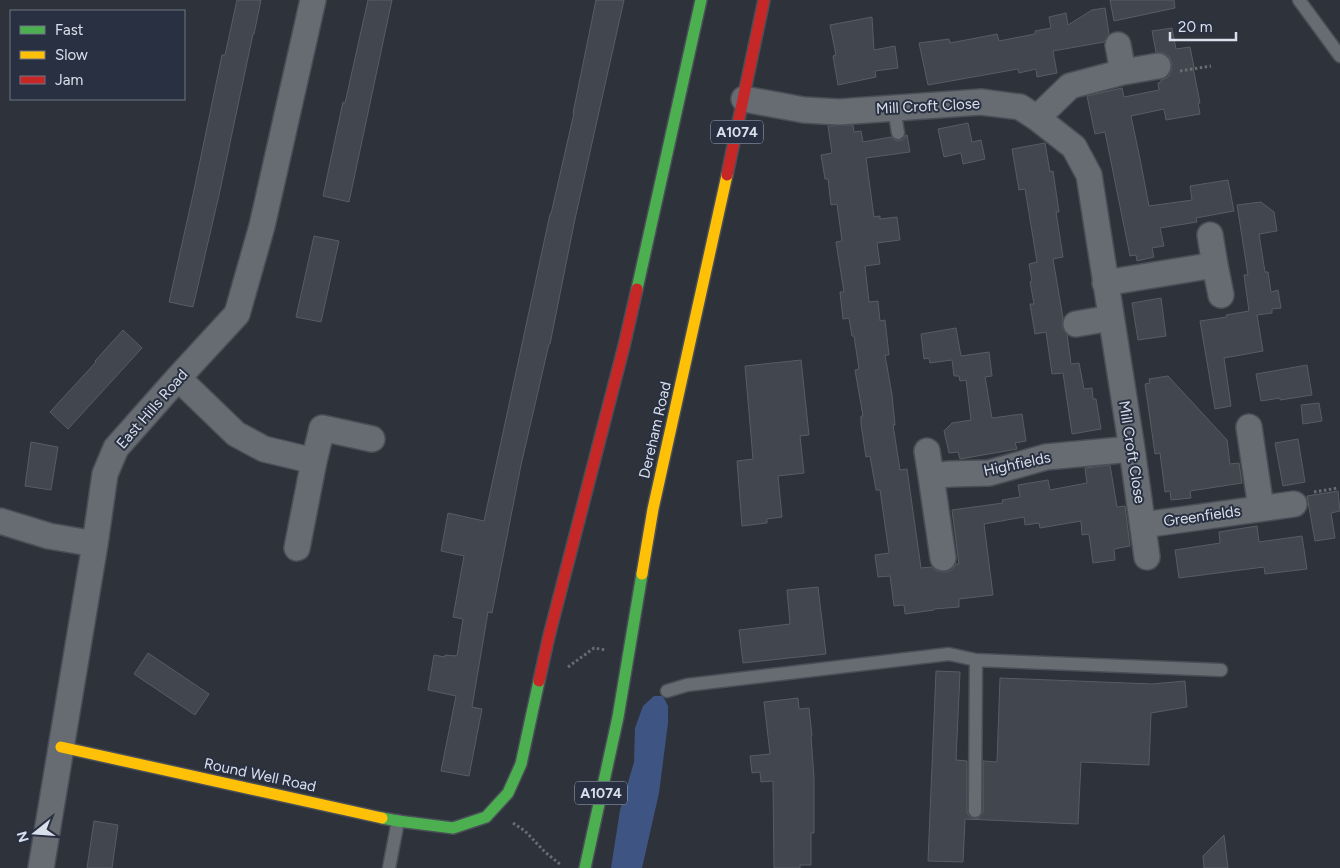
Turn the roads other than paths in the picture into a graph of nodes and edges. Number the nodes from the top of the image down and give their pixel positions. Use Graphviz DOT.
graph roads {
  1 [pos="313,0"];
  2 [pos="701,0"];
  3 [pos="764,0"];
  4 [pos="1298,0"];
  5 [pos="1118,45"];
  6 [pos="1340,56"];
  7 [pos="1158,66"];
  8 [pos="1123,72"];
  9 [pos="744,99"];
  10 [pos="894,108"];
  11 [pos="1037,118"];
  12 [pos="898,133"];
  13 [pos="1210,234"];
  14 [pos="1215,265"];
  15 [pos="1105,283"];
  16 [pos="1221,296"];
  17 [pos="1111,318"];
  18 [pos="1076,324"];
  19 [pos="178,378"];
  20 [pos="1249,427"];
  21 [pos="372,439"];
  22 [pos="1132,449"];
  23 [pos="926,451"];
  24 [pos="314,460"];
  25 [pos="931,476"];
  26 [pos="1294,504"];
  27 [pos="1261,508"];
  28 [pos="0,521"];
  29 [pos="1143,525"];
  30 [pos="95,544"];
  31 [pos="297,548"];
  32 [pos="1147,557"];
  33 [pos="942,558"];
  34 [pos="976,660"];
  35 [pos="1221,670"];
  36 [pos="667,691"];
  37 [pos="61,747"];
  38 [pos="975,811"];
  39 [pos="398,821"];
  40 [pos="41,868"];
  41 [pos="389,868"];
  42 [pos="585,868"];
  1 -- 19 [label="street, East Hills Road"];
  2 -- 39 [label="main road, Round Well Road"];
  3 -- 9 [label="main road, Dereham Road / A1074"];
  4 -- 6 [label="lane"];
  5 -- 8 [label="street"];
  7 -- 8 [label="street"];
  8 -- 11 [label="street"];
  9 -- 10 [label="street, Mill Croft Close"];
  9 -- 42 [label="main road, Dereham Road / A1074"];
  10 -- 11 [label="street, Mill Croft Close"];
  10 -- 12 [label="lane"];
  11 -- 15 [label="street, Mill Croft Close"];
  13 -- 14 [label="street"];
  14 -- 15 [label="street"];
  14 -- 16 [label="street"];
  15 -- 17 [label="street, Mill Croft Close"];
  17 -- 18 [label="street"];
  17 -- 22 [label="street, Mill Croft Close"];
  19 -- 24 [label="street"];
  19 -- 30 [label="street, East Hills Road"];
  20 -- 27 [label="street, Greenfields"];
  21 -- 24 [label="street"];
  22 -- 25 [label="street, Highfields"];
  22 -- 29 [label="street, Mill Croft Close"];
  23 -- 25 [label="street"];
  24 -- 31 [label="street"];
  25 -- 33 [label="street"];
  26 -- 27 [label="street, Greenfields"];
  27 -- 29 [label="street, Greenfields"];
  28 -- 30 [label="street"];
  29 -- 32 [label="street, Mill Croft Close"];
  30 -- 37 [label="street, East Hills Road"];
  34 -- 35 [label="lane"];
  34 -- 36 [label="lane"];
  34 -- 38 [label="lane"];
  37 -- 39 [label="main road, Round Well Road"];
  37 -- 40 [label="street, East Hills Road"];
  39 -- 41 [label="lane"];
}
